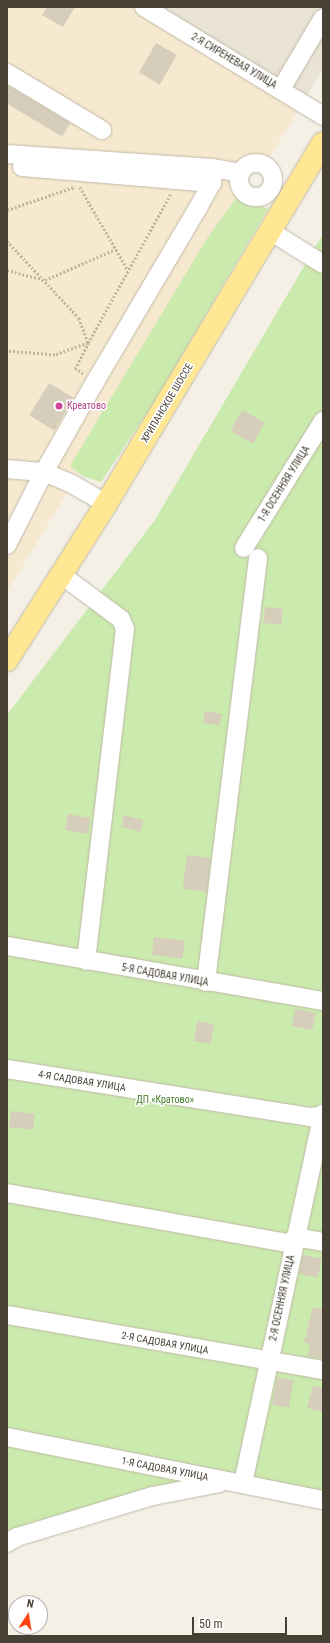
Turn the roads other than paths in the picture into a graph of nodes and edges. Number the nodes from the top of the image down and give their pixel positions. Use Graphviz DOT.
graph roads {
  1 [pos="144,7"];
  2 [pos="323,18"];
  3 [pos="7,73"];
  4 [pos="281,89"];
  5 [pos="323,116"];
  6 [pos="102,130"];
  7 [pos="323,143"];
  8 [pos="7,154"];
  9 [pos="7,166"];
  10 [pos="241,173"];
  11 [pos="212,175"];
  12 [pos="281,193"];
  13 [pos="270,230"];
  14 [pos="323,264"];
  15 [pos="323,421"];
  16 [pos="7,470"];
  17 [pos="44,472"];
  18 [pos="106,504"];
  19 [pos="7,545"];
  20 [pos="63,576"];
  21 [pos="7,660"];
  22 [pos="7,946"];
  23 [pos="86,961"];
  24 [pos="206,982"];
  25 [pos="323,1001"];
  26 [pos="7,1069"];
  27 [pos="323,1116"];
  28 [pos="7,1193"];
  29 [pos="294,1241"];
  30 [pos="323,1242"];
  31 [pos="7,1314"];
  32 [pos="268,1361"];
  33 [pos="323,1370"];
  34 [pos="7,1437"];
  35 [pos="235,1482"];
  36 [pos="323,1500"];
  37 [pos="7,1543"];
  1 -- 4 [label="street, 2-Я СИРЕНЕВАЯ УЛИЦА"];
  2 -- 4 [label="street"];
  3 -- 6 [label="street"];
  4 -- 5 [label="street, 2-Я СИРЕНЕВАЯ УЛИЦА"];
  7 -- 12 [label="main road, ХРИПАНСКОЕ ШОССЕ"];
  8 -- 11 [label="street"];
  9 -- 11 [label="street"];
  10 -- 11 [label="street"];
  10 -- 12 [label="street"];
  10 -- 12 [label="street"];
  11 -- 17 [label="street"];
  12 -- 13 [label="main road, ХРИПАНСКОЕ ШОССЕ"];
  13 -- 14 [label="street"];
  13 -- 18 [label="main road, ХРИПАНСКОЕ ШОССЕ"];
  15 -- 24 [label="street, 1-Я ОСЕННЯЯ УЛИЦА"];
  16 -- 17 [label="street"];
  17 -- 18 [label="street"];
  17 -- 19 [label="street"];
  18 -- 20 [label="main road, ХРИПАНСКОЕ ШОССЕ"];
  20 -- 21 [label="main road, ХРИПАНСКОЕ ШОССЕ"];
  20 -- 23 [label="street"];
  22 -- 23 [label="street, 5-Я САДОВАЯ УЛИЦА"];
  23 -- 24 [label="street, 5-Я САДОВАЯ УЛИЦА"];
  24 -- 25 [label="street, 5-Я САДОВАЯ УЛИЦА"];
  26 -- 27 [label="street, 4-Я САДОВАЯ УЛИЦА"];
  27 -- 29 [label="street, 2-Я ОСЕННЯЯ УЛИЦА"];
  28 -- 29 [label="street"];
  29 -- 30 [label="street"];
  29 -- 32 [label="street, 2-Я ОСЕННЯЯ УЛИЦА"];
  31 -- 32 [label="street, 2-Я САДОВАЯ УЛИЦА"];
  32 -- 33 [label="street, 2-Я САДОВАЯ УЛИЦА"];
  32 -- 35 [label="street, 2-Я ОСЕННЯЯ УЛИЦА"];
  34 -- 35 [label="street, 1-Я САДОВАЯ УЛИЦА"];
  35 -- 36 [label="street, 1-Я САДОВАЯ УЛИЦА"];
  35 -- 37 [label="street"];
}
